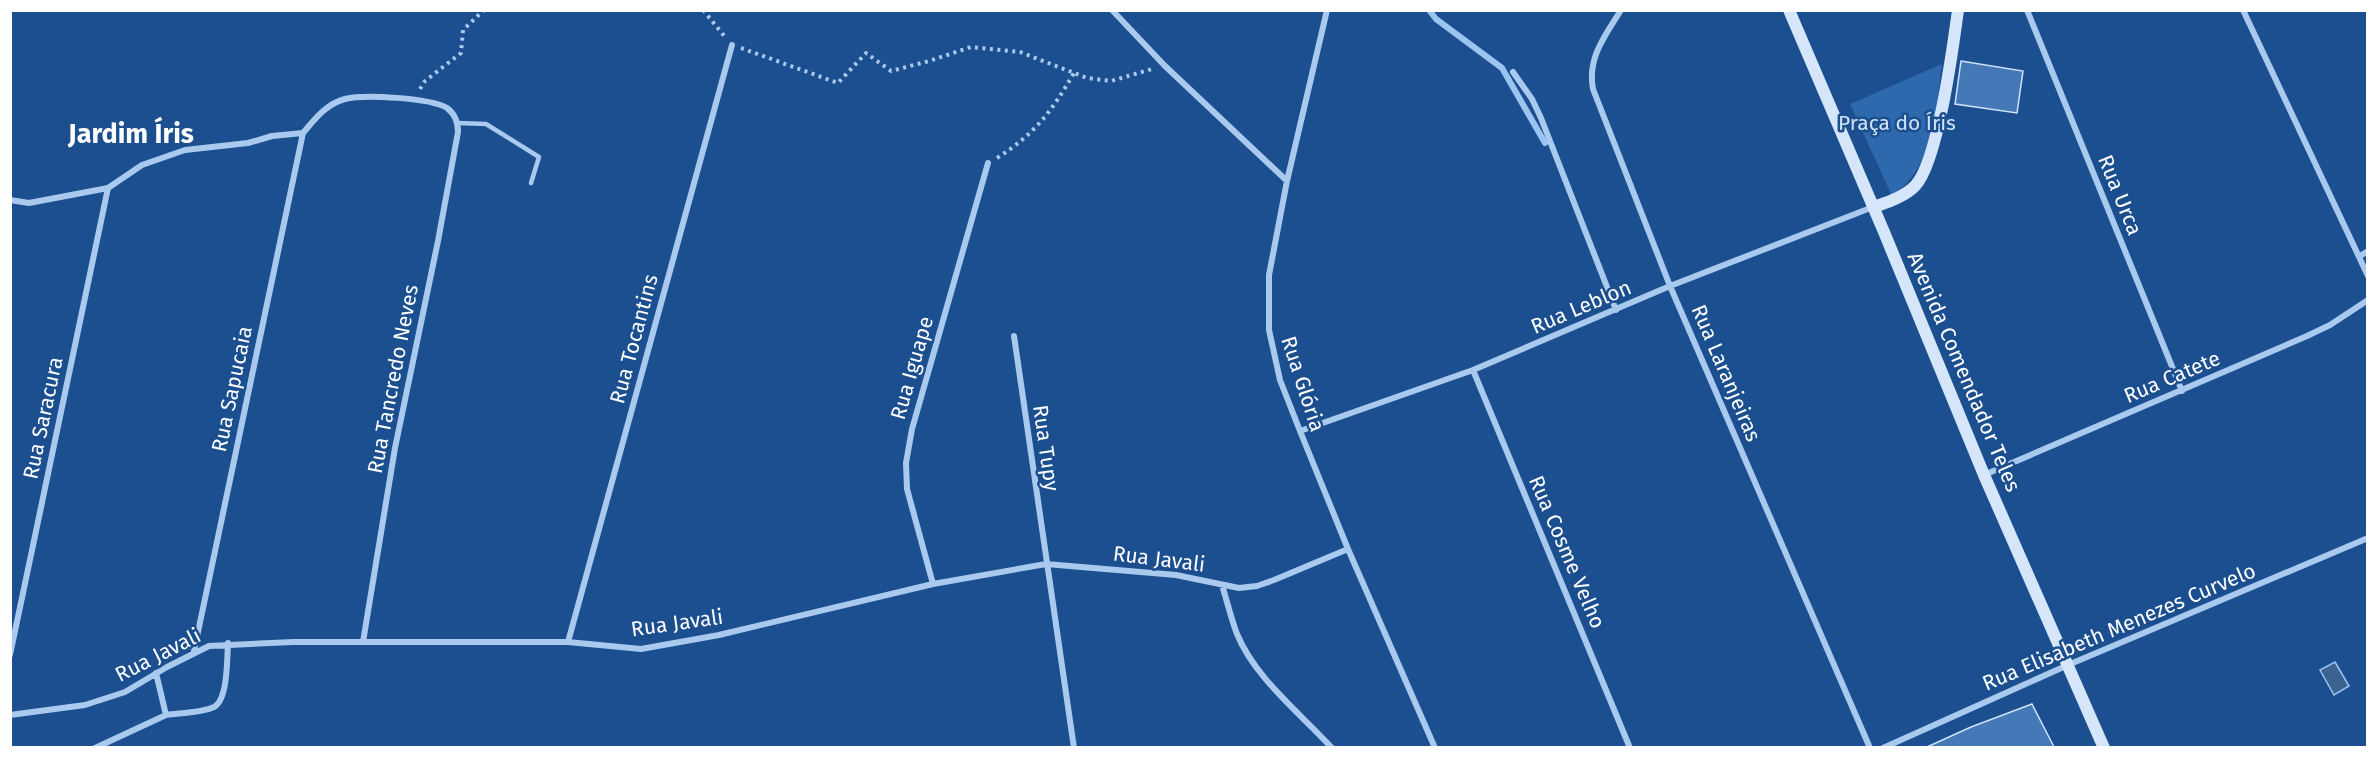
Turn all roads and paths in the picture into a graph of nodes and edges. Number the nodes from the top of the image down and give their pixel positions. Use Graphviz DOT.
graph roads {
  1 [pos="484,10"];
  2 [pos="703,10"];
  3 [pos="1112,10"];
  4 [pos="1327,10"];
  5 [pos="1621,10"];
  6 [pos="1789,10"];
  7 [pos="1958,10"];
  8 [pos="2027,10"];
  9 [pos="2243,10"];
  10 [pos="732,45"];
  11 [pos="1165,66"];
  12 [pos="1513,72"];
  13 [pos="1074,73"];
  14 [pos="414,99"];
  15 [pos="458,123"];
  16 [pos="303,133"];
  17 [pos="988,163"];
  18 [pos="1287,181"];
  19 [pos="531,183"];
  20 [pos="108,188"];
  21 [pos="10,200"];
  22 [pos="1874,207"];
  23 [pos="2367,251"];
  24 [pos="2360,256"];
  25 [pos="2367,276"];
  26 [pos="1670,286"];
  27 [pos="2367,300"];
  28 [pos="1616,310"];
  29 [pos="1014,336"];
  30 [pos="1473,370"];
  31 [pos="2182,391"];
  32 [pos="1300,431"];
  33 [pos="1984,475"];
  34 [pos="2367,538"];
  35 [pos="1348,549"];
  36 [pos="1046,564"];
  37 [pos="933,584"];
  38 [pos="1222,585"];
  39 [pos="363,642"];
  40 [pos="568,642"];
  41 [pos="228,643"];
  42 [pos="194,651"];
  43 [pos="10,655"];
  44 [pos="2068,665"];
  45 [pos="156,673"];
  46 [pos="166,715"];
  47 [pos="10,716"];
  48 [pos="95,747"];
  49 [pos="1074,747"];
  50 [pos="1332,747"];
  51 [pos="1435,747"];
  52 [pos="1630,747"];
  53 [pos="1870,747"];
  54 [pos="1883,747"];
  55 [pos="2104,747"];
  1 -- 14 [label="path"];
  2 -- 10 [label="path"];
  3 -- 11 [label="street"];
  4 -- 18 [label="street, Rua Glória"];
  5 -- 26 [label="street, Rua Laranjeiras"];
  6 -- 22 [label="main road, Avenida Comendador Teles"];
  7 -- 22 [label="main road"];
  8 -- 31 [label="street, Rua Urca"];
  9 -- 24 [label="street"];
  10 -- 13 [label="path"];
  10 -- 40 [label="street, Rua Tocantins"];
  11 -- 13 [label="path"];
  11 -- 18 [label="street"];
  12 -- 28 [label="street"];
  13 -- 17 [label="path"];
  14 -- 15 [label="street"];
  14 -- 16 [label="street"];
  15 -- 19 [label="lane"];
  15 -- 39 [label="street, Rua Tancredo Neves"];
  16 -- 20 [label="street"];
  16 -- 42 [label="street, Rua Sapucaia"];
  17 -- 37 [label="street, Rua Iguape"];
  18 -- 32 [label="street, Rua Glória"];
  20 -- 21 [label="street"];
  20 -- 43 [label="street, Rua Saracura"];
  22 -- 26 [label="street, Rua Leblon"];
  22 -- 33 [label="main road, Avenida Comendador Teles"];
  23 -- 24 [label="street"];
  24 -- 25 [label="street"];
  26 -- 28 [label="street, Rua Leblon"];
  26 -- 53 [label="street, Rua Laranjeiras"];
  27 -- 31 [label="street, Rua Catete"];
  28 -- 30 [label="street, Rua Leblon"];
  29 -- 36 [label="street, Rua Tupy"];
  30 -- 32 [label="street, Rua Leblon"];
  30 -- 52 [label="street, Rua Cosme Velho"];
  31 -- 33 [label="street, Rua Catete"];
  32 -- 35 [label="street, Rua Glória"];
  33 -- 44 [label="main road, Avenida Comendador Teles"];
  34 -- 44 [label="street, Rua Elisabeth Menezes Curvelo"];
  35 -- 38 [label="street, Rua Javali"];
  35 -- 51 [label="street, Rua Glória"];
  36 -- 37 [label="street, Rua Javali"];
  36 -- 38 [label="street, Rua Javali"];
  36 -- 49 [label="street, Rua Tupy"];
  37 -- 40 [label="street, Rua Javali"];
  38 -- 50 [label="street"];
  39 -- 40 [label="street, Rua Javali"];
  39 -- 41 [label="street, Rua Javali"];
  41 -- 42 [label="street, Rua Javali"];
  41 -- 46 [label="street"];
  42 -- 45 [label="street, Rua Javali"];
  44 -- 54 [label="street, Rua Elisabeth Menezes Curvelo"];
  44 -- 55 [label="main road, Avenida Comendador Teles"];
  45 -- 46 [label="street"];
  45 -- 47 [label="street, Rua Javali"];
  46 -- 48 [label="street"];
}
